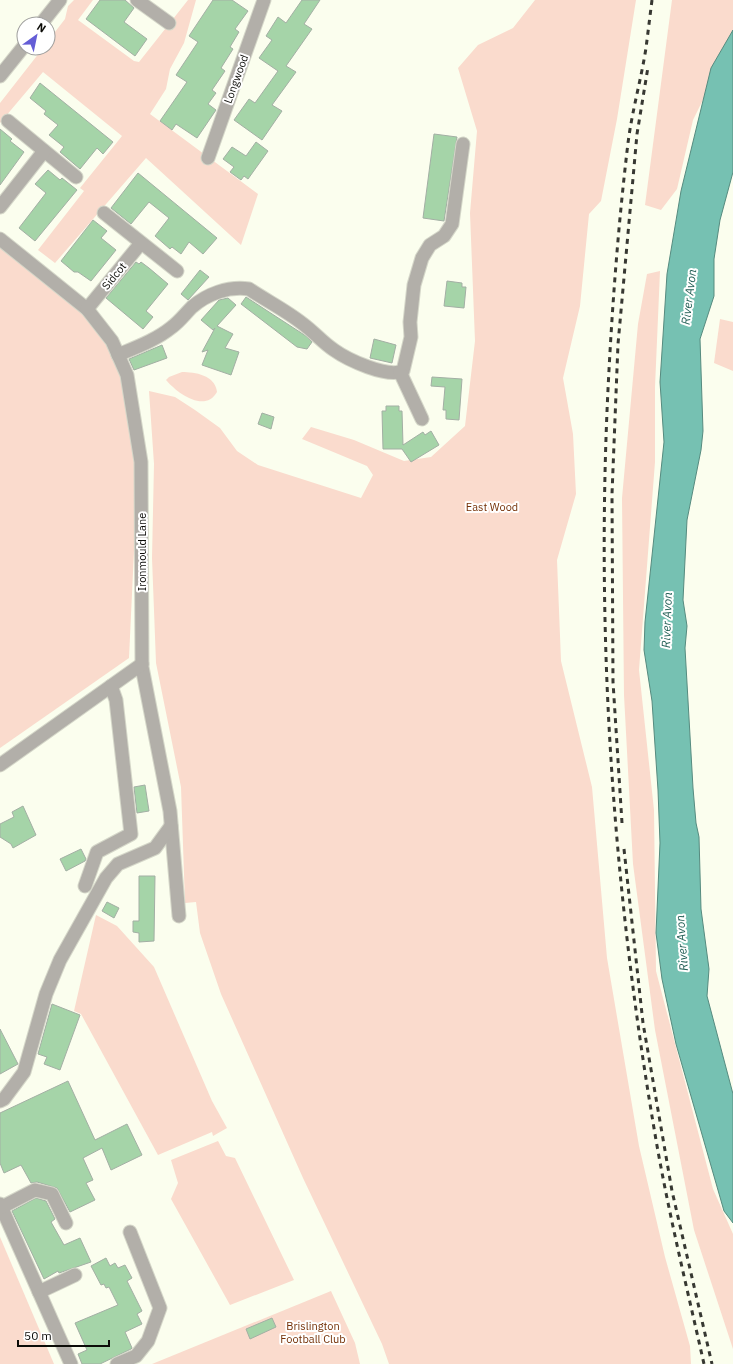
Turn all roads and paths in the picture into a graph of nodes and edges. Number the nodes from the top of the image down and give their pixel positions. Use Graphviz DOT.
graph roads {
  1 [pos="60,0"];
  2 [pos="137,0"];
  3 [pos="264,0"];
  4 [pos="47,16"];
  5 [pos="169,23"];
  6 [pos="16,56"];
  7 [pos="0,76"];
  8 [pos="8,121"];
  9 [pos="463,144"];
  10 [pos="44,151"];
  11 [pos="208,158"];
  12 [pos="76,177"];
  13 [pos="0,206"];
  14 [pos="104,213"];
  15 [pos="0,239"];
  16 [pos="141,243"];
  17 [pos="177,271"];
  18 [pos="87,309"];
  19 [pos="118,355"];
  20 [pos="400,372"];
  21 [pos="422,419"];
  22 [pos="142,664"];
  23 [pos="111,686"];
  24 [pos="0,766"];
  25 [pos="171,826"];
  26 [pos="85,886"];
  27 [pos="179,916"];
  28 [pos="0,1101"];
  29 [pos="1,1206"];
  30 [pos="66,1223"];
  31 [pos="130,1232"];
  32 [pos="75,1275"];
  33 [pos="39,1292"];
  34 [pos="71,1364"];
  35 [pos="117,1364"];
  1 -- 4 [label="street"];
  2 -- 5 [label="street"];
  3 -- 11 [label="street, Longwood"];
  6 -- 7 [label="street"];
  8 -- 10 [label="street"];
  9 -- 20 [label="street"];
  10 -- 12 [label="street"];
  10 -- 13 [label="street"];
  14 -- 16 [label="street"];
  15 -- 18 [label="street, Ironmould Lane"];
  16 -- 17 [label="street"];
  16 -- 18 [label="street, Sidcot"];
  18 -- 19 [label="street, Ironmould Lane"];
  19 -- 20 [label="street"];
  19 -- 22 [label="street, Ironmould Lane"];
  20 -- 21 [label="street"];
  22 -- 23 [label="street"];
  22 -- 25 [label="street, Ironmould Lane"];
  23 -- 24 [label="street"];
  23 -- 26 [label="street"];
  25 -- 27 [label="street, Ironmould Lane"];
  25 -- 28 [label="street"];
  29 -- 30 [label="street"];
  29 -- 33 [label="street"];
  31 -- 35 [label="street"];
  32 -- 33 [label="street"];
  33 -- 34 [label="street"];
}
